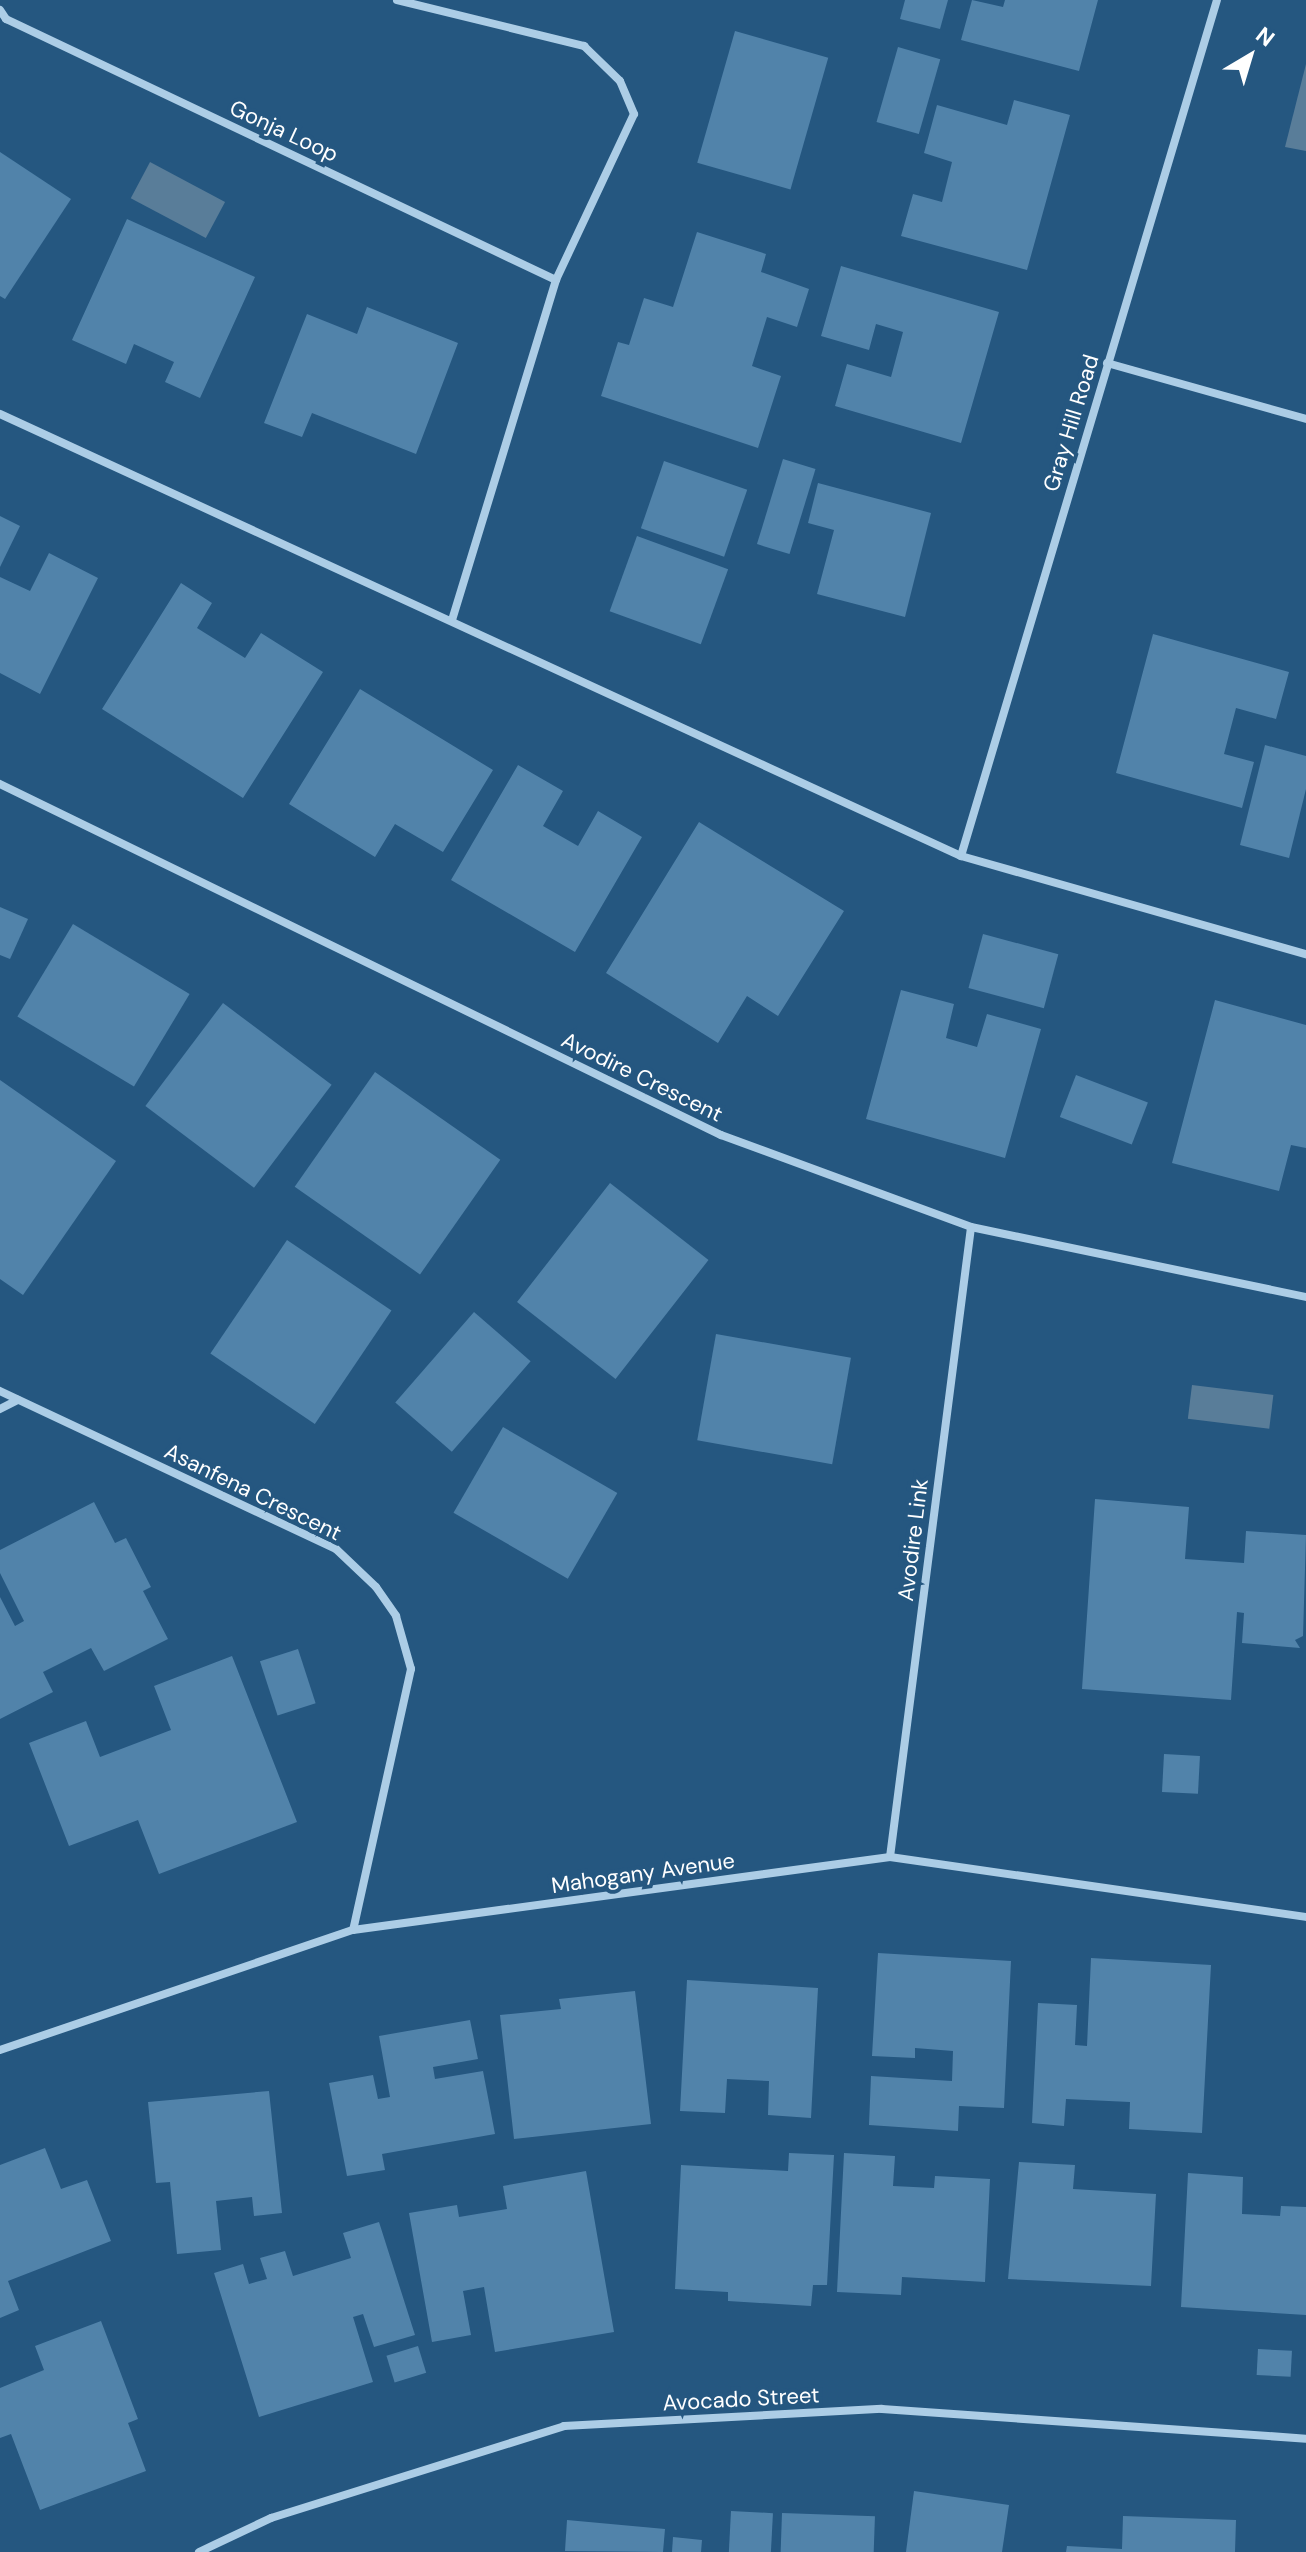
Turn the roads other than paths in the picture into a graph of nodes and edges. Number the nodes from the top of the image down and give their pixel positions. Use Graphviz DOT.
graph roads {
  1 [pos="397,0"];
  2 [pos="1217,0"];
  3 [pos="0,10"];
  4 [pos="556,280"];
  5 [pos="1107,363"];
  6 [pos="0,414"];
  7 [pos="1306,419"];
  8 [pos="452,620"];
  9 [pos="0,784"];
  10 [pos="961,856"];
  11 [pos="1306,954"];
  12 [pos="971,1227"];
  13 [pos="1306,1297"];
  14 [pos="0,1391"];
  15 [pos="18,1400"];
  16 [pos="0,1409"];
  17 [pos="890,1857"];
  18 [pos="1306,1917"];
  19 [pos="353,1930"];
  20 [pos="0,2050"];
  21 [pos="1306,2439"];
  22 [pos="199,2552"];
  1 -- 4 [label="street"];
  2 -- 5 [label="street, Gray Hill Road"];
  3 -- 4 [label="street, Gonja Loop"];
  4 -- 8 [label="street"];
  5 -- 7 [label="street"];
  5 -- 10 [label="street, Gray Hill Road"];
  6 -- 8 [label="street"];
  8 -- 10 [label="street"];
  9 -- 12 [label="street, Avodire Crescent"];
  10 -- 11 [label="street"];
  12 -- 13 [label="street, Avodire Crescent"];
  12 -- 17 [label="street, Avodire Link"];
  14 -- 15 [label="street, Asanfena Crescent"];
  15 -- 16 [label="street"];
  15 -- 19 [label="street, Asanfena Crescent"];
  17 -- 18 [label="street, Mahogany Avenue"];
  17 -- 19 [label="street, Mahogany Avenue"];
  19 -- 20 [label="street, Mahogany Avenue"];
  21 -- 22 [label="street, Avocado Street"];
}
